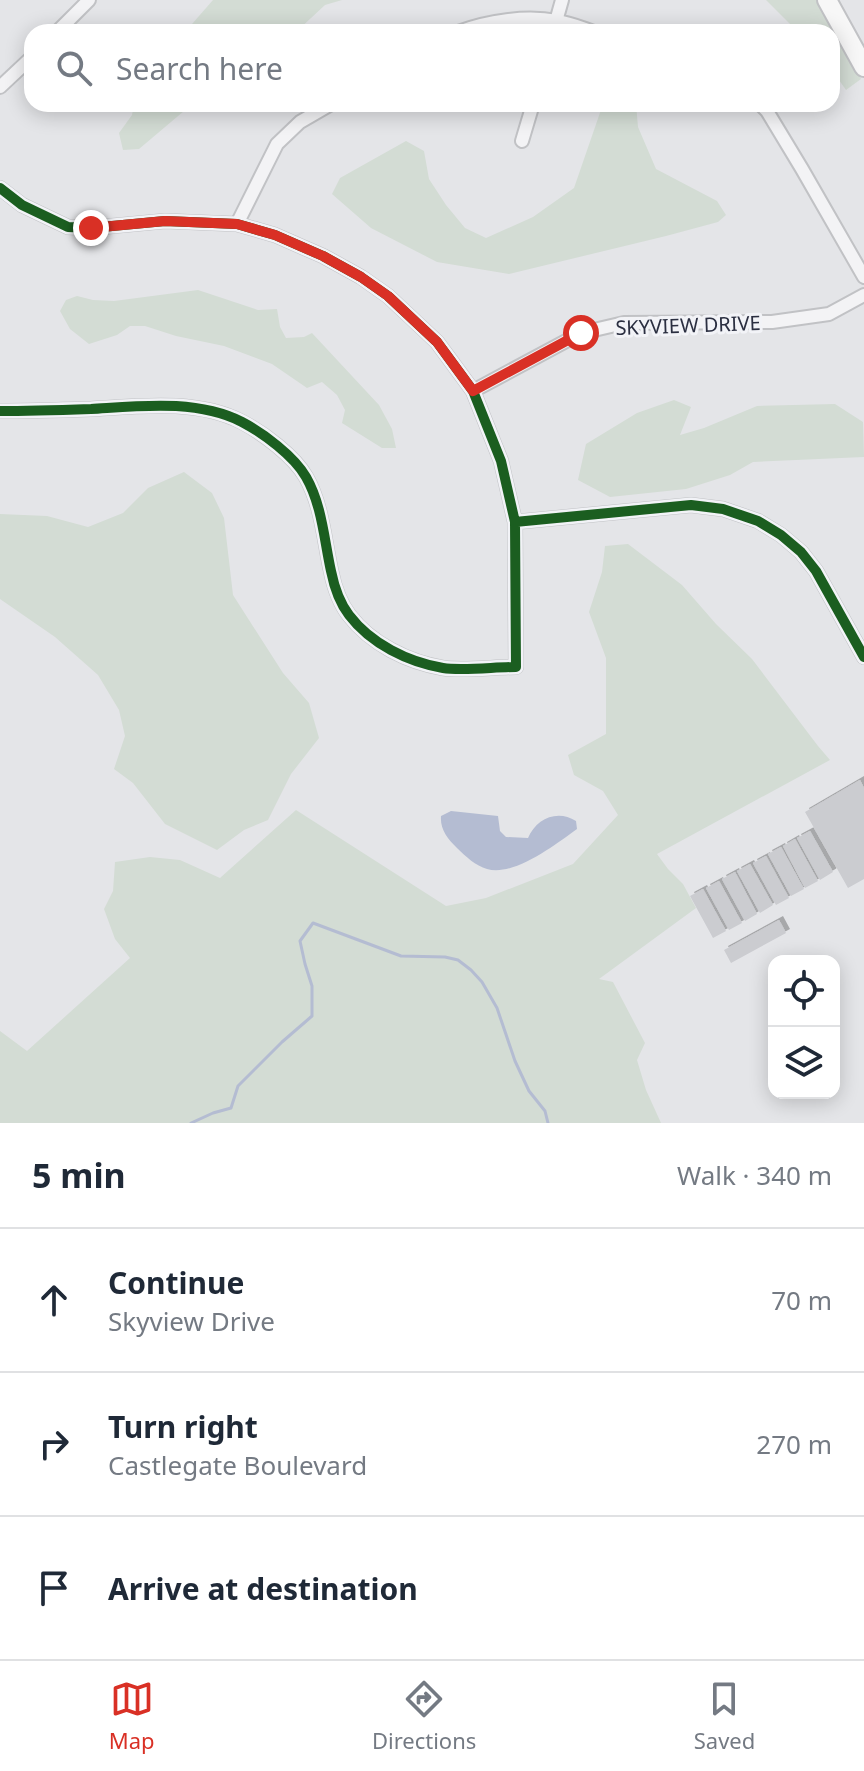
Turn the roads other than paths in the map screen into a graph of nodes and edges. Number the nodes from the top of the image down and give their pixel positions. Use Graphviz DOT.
graph roads {
  1 [pos="89,0"];
  2 [pos="562,0"];
  3 [pos="827,0"];
  4 [pos="65,24"];
  5 [pos="485,24"];
  6 [pos="546,24"];
  7 [pos="556,24"];
  8 [pos="24,64"];
  9 [pos="864,67"];
  10 [pos="0,87"];
  11 [pos="317,112"];
  12 [pos="531,112"];
  13 [pos="768,112"];
  14 [pos="522,141"];
  15 [pos="0,188"];
  16 [pos="237,224"];
  17 [pos="864,277"];
  18 [pos="864,295"];
  19 [pos="473,391"];
  20 [pos="0,411"];
  21 [pos="515,522"];
  22 [pos="858,633"];
  23 [pos="864,657"];
  1 -- 4 [label="street"];
  2 -- 7 [label="street"];
  3 -- 9 [label="street"];
  5 -- 6 [label="street"];
  8 -- 10 [label="street"];
  11 -- 16 [label="street"];
  12 -- 14 [label="street"];
  13 -- 17 [label="street"];
  15 -- 16 [label="street"];
  16 -- 19 [label="street"];
  18 -- 19 [label="street, SKYVIEW DRIVE"];
  19 -- 21 [label="street"];
  20 -- 21 [label="street"];
  21 -- 22 [label="street"];
  22 -- 23 [label="street"];
}
